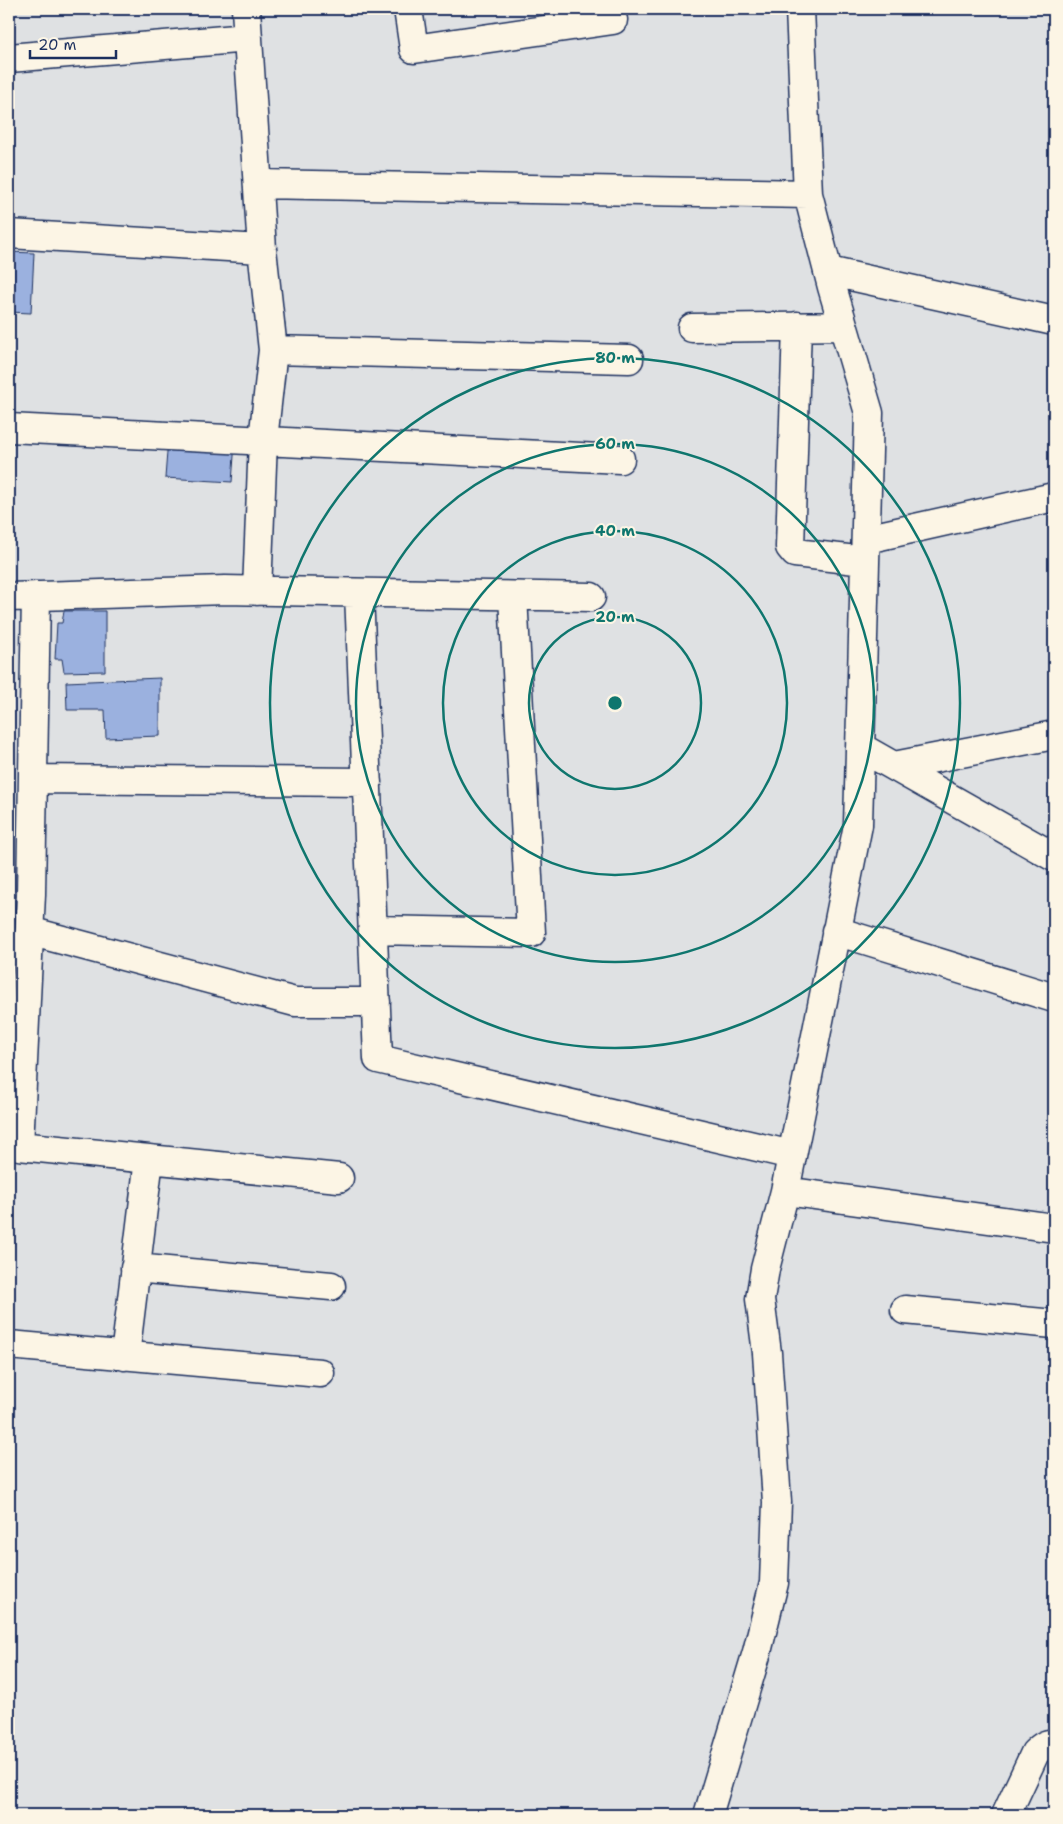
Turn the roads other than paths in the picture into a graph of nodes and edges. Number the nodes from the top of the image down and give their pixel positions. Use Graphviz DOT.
graph roads {
  1 [pos="246,9"];
  2 [pos="408,9"];
  3 [pos="800,9"];
  4 [pos="613,20"];
  5 [pos="248,38"];
  6 [pos="9,58"];
  7 [pos="258,184"];
  8 [pos="808,194"];
  9 [pos="9,234"];
  10 [pos="262,249"];
  11 [pos="828,271"];
  12 [pos="1054,322"];
  13 [pos="797,326"];
  14 [pos="843,326"];
  15 [pos="692,328"];
  16 [pos="273,350"];
  17 [pos="629,358"];
  18 [pos="9,428"];
  19 [pos="263,440"];
  20 [pos="620,459"];
  21 [pos="1054,497"];
  22 [pos="866,550"];
  23 [pos="257,591"];
  24 [pos="359,593"];
  25 [pos="36,596"];
  26 [pos="513,596"];
  27 [pos="9,597"];
  28 [pos="591,597"];
  29 [pos="1054,736"];
  30 [pos="860,747"];
  31 [pos="894,766"];
  32 [pos="33,779"];
  33 [pos="367,782"];
  34 [pos="1054,857"];
  35 [pos="20,894"];
  36 [pos="373,930"];
  37 [pos="29,931"];
  38 [pos="836,932"];
  39 [pos="1054,998"];
  40 [pos="376,1002"];
  41 [pos="16,1045"];
  42 [pos="792,1155"];
  43 [pos="148,1159"];
  44 [pos="339,1178"];
  45 [pos="785,1190"];
  46 [pos="1054,1228"];
  47 [pos="135,1268"];
  48 [pos="331,1286"];
  49 [pos="905,1310"];
  50 [pos="1054,1324"];
  51 [pos="9,1344"];
  52 [pos="124,1356"];
  53 [pos="320,1373"];
  54 [pos="1054,1744"];
  55 [pos="708,1815"];
  56 [pos="1006,1815"];
  1 -- 5 [label="street"];
  2 -- 4 [label="street"];
  3 -- 8 [label="street"];
  5 -- 6 [label="street"];
  5 -- 7 [label="street"];
  7 -- 8 [label="street"];
  7 -- 10 [label="street"];
  8 -- 11 [label="street"];
  9 -- 10 [label="street"];
  10 -- 16 [label="street"];
  11 -- 12 [label="street"];
  11 -- 14 [label="street"];
  13 -- 14 [label="street"];
  13 -- 15 [label="street"];
  13 -- 22 [label="street"];
  14 -- 22 [label="street"];
  16 -- 17 [label="street"];
  16 -- 19 [label="street"];
  18 -- 19 [label="street"];
  19 -- 20 [label="street"];
  19 -- 23 [label="street"];
  21 -- 22 [label="street"];
  22 -- 30 [label="street"];
  23 -- 24 [label="street"];
  23 -- 25 [label="street"];
  24 -- 26 [label="street"];
  24 -- 33 [label="street"];
  25 -- 27 [label="street"];
  25 -- 32 [label="street"];
  26 -- 28 [label="street"];
  26 -- 36 [label="street"];
  29 -- 31 [label="street"];
  30 -- 31 [label="street"];
  30 -- 38 [label="street"];
  31 -- 34 [label="street"];
  32 -- 33 [label="street"];
  32 -- 35 [label="street"];
  33 -- 36 [label="street"];
  35 -- 37 [label="street"];
  36 -- 40 [label="street"];
  37 -- 40 [label="street"];
  37 -- 41 [label="street"];
  38 -- 39 [label="street"];
  38 -- 42 [label="street"];
  40 -- 42 [label="street"];
  41 -- 43 [label="street"];
  42 -- 45 [label="street"];
  43 -- 44 [label="street"];
  43 -- 47 [label="street"];
  45 -- 46 [label="street"];
  45 -- 55 [label="street"];
  47 -- 48 [label="street"];
  47 -- 52 [label="street"];
  49 -- 50 [label="street"];
  51 -- 52 [label="street"];
  52 -- 53 [label="street"];
  54 -- 56 [label="street"];
}
